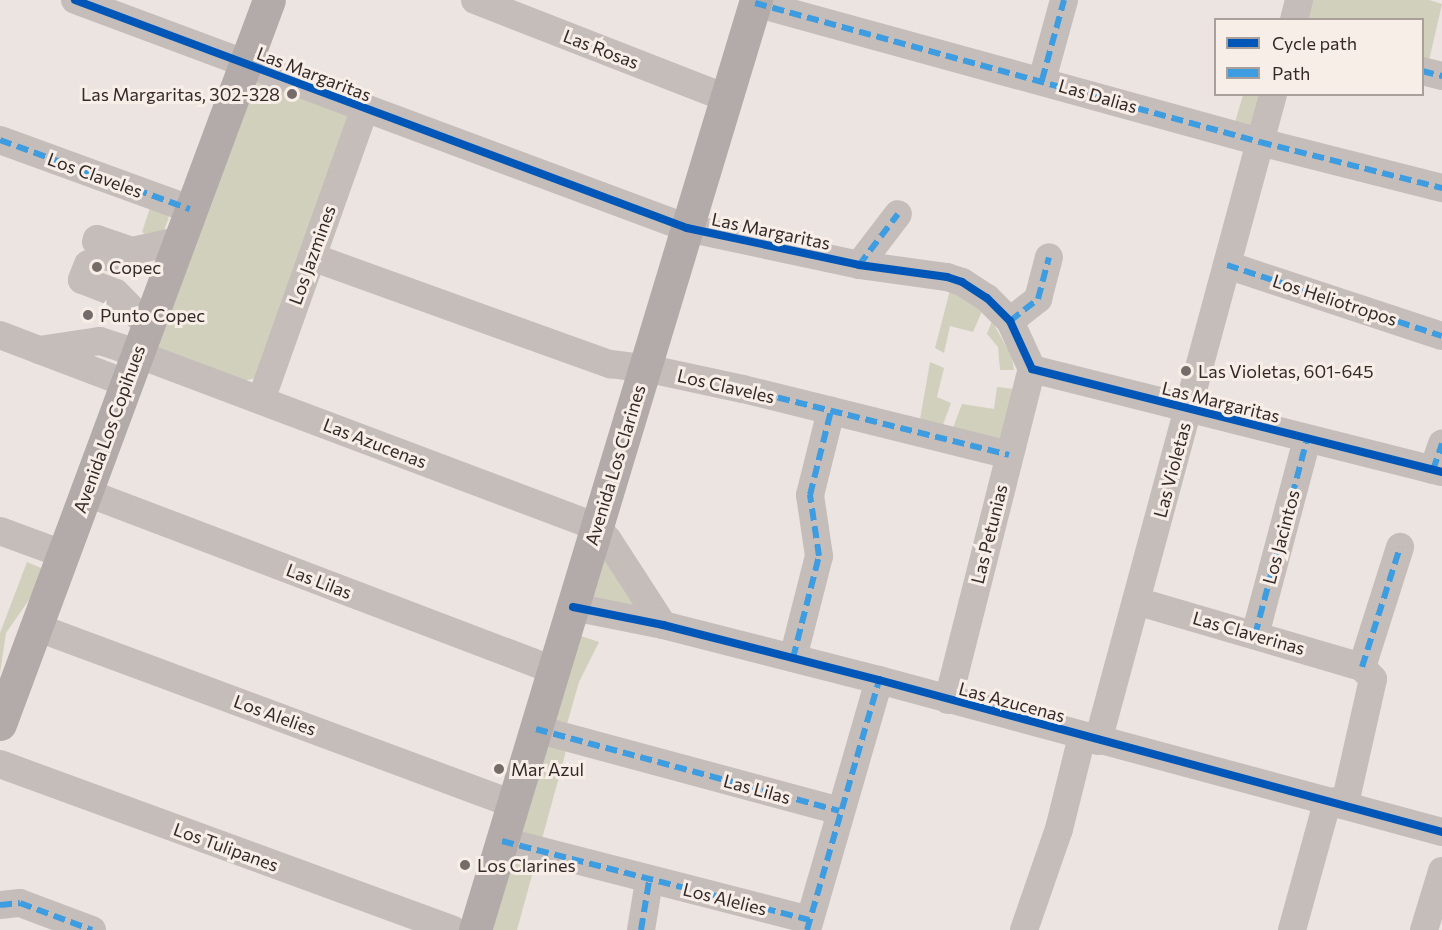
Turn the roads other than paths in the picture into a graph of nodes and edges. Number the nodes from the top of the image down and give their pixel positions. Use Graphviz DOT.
graph roads {
  1 [pos="75,0"];
  2 [pos="269,0"];
  3 [pos="475,0"];
  4 [pos="1064,0"];
  5 [pos="1299,0"];
  6 [pos="755,1"];
  7 [pos="1294,18"];
  8 [pos="243,63"];
  9 [pos="1424,72"];
  10 [pos="1442,76"];
  11 [pos="1042,80"];
  12 [pos="1272,96"];
  13 [pos="726,98"];
  14 [pos="364,110"];
  15 [pos="0,140"];
  16 [pos="1260,142"];
  17 [pos="1442,188"];
  18 [pos="190,209"];
  19 [pos="898,214"];
  20 [pos="687,228"];
  21 [pos="178,241"];
  22 [pos="312,257"];
  23 [pos="1049,257"];
  24 [pos="859,265"];
  25 [pos="1227,265"];
  26 [pos="1010,321"];
  27 [pos="0,336"];
  28 [pos="1442,336"];
  29 [pos="136,354"];
  30 [pos="645,368"];
  31 [pos="1032,369"];
  32 [pos="261,400"];
  33 [pos="1188,409"];
  34 [pos="831,411"];
  35 [pos="1307,439"];
  36 [pos="1009,455"];
  37 [pos="1439,462"];
  38 [pos="85,492"];
  39 [pos="597,527"];
  40 [pos="0,531"];
  41 [pos="1400,547"];
  42 [pos="63,554"];
  43 [pos="1136,601"];
  44 [pos="573,607"];
  45 [pos="663,625"];
  46 [pos="36,627"];
  47 [pos="1255,635"];
  48 [pos="794,658"];
  49 [pos="1362,667"];
  50 [pos="554,670"];
  51 [pos="879,680"];
  52 [pos="948,700"];
  53 [pos="0,723"];
  54 [pos="536,729"];
  55 [pos="1090,739"];
  56 [pos="0,764"];
  57 [pos="1327,802"];
  58 [pos="513,804"];
  59 [pos="839,812"];
  60 [pos="1442,832"];
  61 [pos="502,841"];
  62 [pos="1442,871"];
  63 [pos="649,881"];
  64 [pos="0,905"];
  65 [pos="808,925"];
  66 [pos="92,930"];
  67 [pos="453,930"];
  68 [pos="475,930"];
  69 [pos="641,930"];
  70 [pos="1024,930"];
  71 [pos="1292,930"];
  72 [pos="1424,930"];
  1 -- 8 [label="street, Las Margaritas"];
  2 -- 8 [label="main road, Avenida Los Copihues"];
  3 -- 13 [label="street, Las Rosas"];
  4 -- 11 [label="street"];
  5 -- 7 [label="street"];
  6 -- 11 [label="street, Las Dalias"];
  6 -- 13 [label="main road, Avenida Los Clarines"];
  8 -- 14 [label="street, Las Margaritas"];
  8 -- 18 [label="main road, Avenida Los Copihues"];
  9 -- 10 [label="street"];
  11 -- 16 [label="street, Las Dalias"];
  12 -- 16 [label="street, Las Violetas"];
  13 -- 20 [label="main road, Avenida Los Clarines"];
  14 -- 20 [label="street, Las Margaritas"];
  14 -- 22 [label="street, Los Jazmines"];
  15 -- 18 [label="street, Los Claveles"];
  16 -- 17 [label="street, Las Dalias"];
  16 -- 25 [label="street, Las Violetas"];
  18 -- 21 [label="main road, Avenida Los Copihues"];
  19 -- 24 [label="street"];
  20 -- 24 [label="street, Las Margaritas"];
  20 -- 30 [label="main road, Avenida Los Clarines"];
  21 -- 29 [label="main road, Avenida Los Copihues"];
  21 -- 29 [label="street"];
  22 -- 30 [label="street, Los Claveles"];
  22 -- 32 [label="street, Los Jazmines"];
  23 -- 26 [label="street"];
  24 -- 26 [label="street, Las Margaritas"];
  25 -- 28 [label="street, Los Heliotropos"];
  25 -- 33 [label="street, Las Violetas"];
  26 -- 31 [label="street, Las Margaritas"];
  27 -- 29 [label="street, Las Azucenas"];
  29 -- 32 [label="street, Las Azucenas"];
  29 -- 38 [label="main road, Avenida Los Copihues"];
  30 -- 34 [label="street, Los Claveles"];
  30 -- 39 [label="main road, Avenida Los Clarines"];
  31 -- 33 [label="street, Las Margaritas"];
  31 -- 36 [label="street, Las Petunias"];
  32 -- 39 [label="street, Las Azucenas"];
  33 -- 35 [label="street, Las Margaritas"];
  33 -- 43 [label="street, Las Violetas"];
  34 -- 36 [label="street, Los Claveles"];
  34 -- 48 [label="street"];
  35 -- 37 [label="street, Las Margaritas"];
  35 -- 47 [label="street, Los Jacintos"];
  36 -- 52 [label="street, Las Petunias"];
  38 -- 42 [label="main road, Avenida Los Copihues"];
  38 -- 50 [label="street, Las Lilas"];
  39 -- 44 [label="main road, Avenida Los Clarines"];
  39 -- 45 [label="street"];
  40 -- 42 [label="street"];
  41 -- 49 [label="street"];
  42 -- 46 [label="main road, Avenida Los Copihues"];
  43 -- 47 [label="street, Las Claverinas"];
  43 -- 55 [label="street, Las Violetas"];
  44 -- 45 [label="street, Las Azucenas"];
  44 -- 50 [label="main road, Avenida Los Clarines"];
  45 -- 48 [label="street, Las Azucenas"];
  46 -- 53 [label="main road, Avenida Los Copihues"];
  46 -- 58 [label="street, Los Alelies"];
  47 -- 49 [label="street, Las Claverinas"];
  48 -- 51 [label="street, Las Azucenas"];
  49 -- 57 [label="street"];
  50 -- 54 [label="main road, Avenida Los Clarines"];
  51 -- 52 [label="street, Las Azucenas"];
  51 -- 59 [label="street"];
  52 -- 55 [label="street, Las Azucenas"];
  54 -- 58 [label="main road, Avenida Los Clarines"];
  54 -- 59 [label="street, Las Lilas"];
  55 -- 57 [label="street, Las Azucenas"];
  55 -- 70 [label="street, Las Violetas"];
  56 -- 67 [label="street, Los Tulipanes"];
  57 -- 60 [label="street, Las Azucenas"];
  57 -- 71 [label="street"];
  58 -- 61 [label="main road, Avenida Los Clarines"];
  59 -- 65 [label="street"];
  61 -- 63 [label="street, Los Alelies"];
  61 -- 68 [label="main road, Avenida Los Clarines"];
  62 -- 72 [label="street"];
  63 -- 65 [label="street, Los Alelies"];
  63 -- 69 [label="street"];
  64 -- 66 [label="street"];
}
